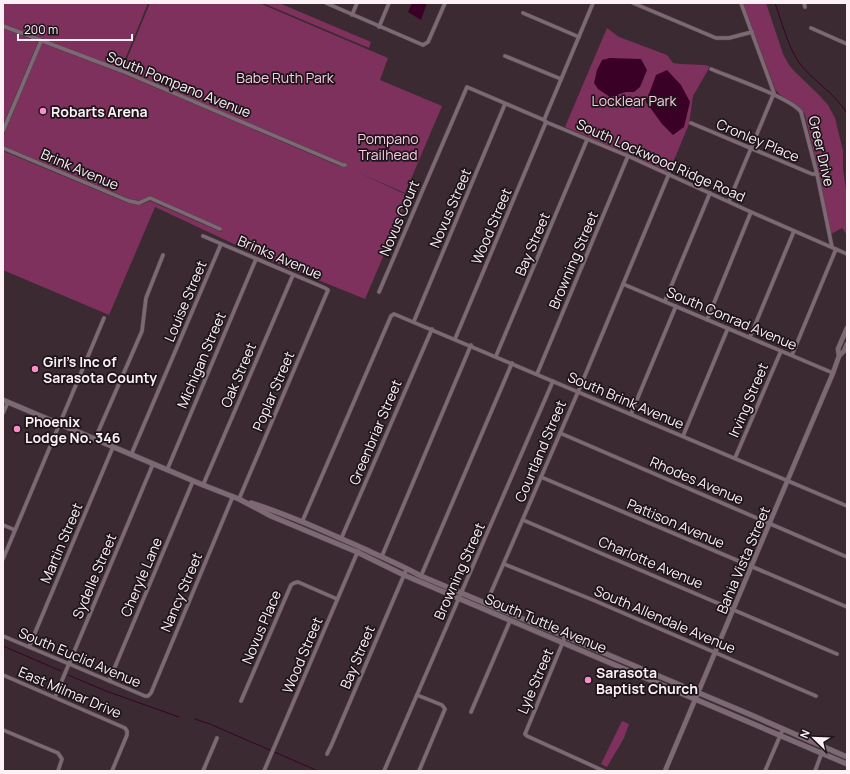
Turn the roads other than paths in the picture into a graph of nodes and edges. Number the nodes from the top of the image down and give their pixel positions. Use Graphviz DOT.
graph roads {
  1 [pos="326,3"];
  2 [pos="357,3"];
  3 [pos="389,3"];
  4 [pos="445,3"];
  5 [pos="593,3"];
  6 [pos="633,3"];
  7 [pos="741,3"];
  8 [pos="523,13"];
  9 [pos="352,15"];
  10 [pos="3,26"];
  11 [pos="379,27"];
  12 [pos="811,28"];
  13 [pos="752,32"];
  14 [pos="579,37"];
  15 [pos="41,41"];
  16 [pos="847,44"];
  17 [pos="506,56"];
  18 [pos="711,69"];
  19 [pos="561,78"];
  20 [pos="467,87"];
  21 [pos="774,95"];
  22 [pos="505,104"];
  23 [pos="545,121"];
  24 [pos="692,123"];
  25 [pos="3,131"];
  26 [pos="587,140"];
  27 [pos="3,148"];
  28 [pos="751,149"];
  29 [pos="628,156"];
  30 [pos="346,165"];
  31 [pos="669,174"];
  32 [pos="817,174"];
  33 [pos="710,193"];
  34 [pos="729,201"];
  35 [pos="751,212"];
  36 [pos="220,230"];
  37 [pos="794,231"];
  38 [pos="203,236"];
  39 [pos="221,244"];
  40 [pos="834,248"];
  41 [pos="847,254"];
  42 [pos="163,255"];
  43 [pos="256,259"];
  44 [pos="293,274"];
  45 [pos="623,284"];
  46 [pos="328,292"];
  47 [pos="379,292"];
  48 [pos="665,301"];
  49 [pos="676,306"];
  50 [pos="104,318"];
  51 [pos="707,320"];
  52 [pos="414,321"];
  53 [pos="728,328"];
  54 [pos="847,328"];
  55 [pos="432,329"];
  56 [pos="750,338"];
  57 [pos="455,339"];
  58 [pos="847,344"];
  59 [pos="471,345"];
  60 [pos="781,351"];
  61 [pos="792,355"];
  62 [pos="496,356"];
  63 [pos="838,356"];
  64 [pos="512,363"];
  65 [pos="833,372"];
  66 [pos="537,374"];
  67 [pos="553,380"];
  68 [pos="578,391"];
  69 [pos="5,401"];
  70 [pos="3,413"];
  71 [pos="631,414"];
  72 [pos="59,424"];
  73 [pos="560,433"];
  74 [pos="683,436"];
  75 [pos="96,439"];
  76 [pos="113,447"];
  77 [pos="131,455"];
  78 [pos="735,458"];
  79 [pos="153,464"];
  80 [pos="167,470"];
  81 [pos="541,477"];
  82 [pos="193,481"];
  83 [pos="788,481"];
  84 [pos="203,485"];
  85 [pos="233,496"];
  86 [pos="239,499"];
  87 [pos="847,506"];
  88 [pos="523,520"];
  89 [pos="302,522"];
  90 [pos="770,524"];
  91 [pos="3,525"];
  92 [pos="15,530"];
  93 [pos="342,538"];
  94 [pos="339,544"];
  95 [pos="358,549"];
  96 [pos="382,556"];
  97 [pos="847,557"];
  98 [pos="3,559"];
  99 [pos="504,564"];
  100 [pos="752,567"];
  101 [pos="407,568"];
  102 [pos="404,575"];
  103 [pos="421,576"];
  104 [pos="462,593"];
  105 [pos="459,598"];
  106 [pos="337,599"];
  107 [pos="486,604"];
  108 [pos="847,607"];
  109 [pos="734,610"];
  110 [pos="510,621"];
  111 [pos="3,636"];
  112 [pos="565,637"];
  113 [pos="563,643"];
  114 [pos="29,647"];
  115 [pos="716,653"];
  116 [pos="837,654"];
  117 [pos="69,664"];
  118 [pos="3,675"];
  119 [pos="109,681"];
  120 [pos="699,693"];
  121 [pos="417,695"];
  122 [pos="148,696"];
  123 [pos="816,696"];
  124 [pos="55,697"];
  125 [pos="696,698"];
  126 [pos="241,701"];
  127 [pos="470,712"];
  128 [pos="782,729"];
  129 [pos="3,730"];
  130 [pos="780,735"];
  131 [pos="217,738"];
  132 [pos="823,750"];
  133 [pos="327,754"];
  134 [pos="847,757"];
  135 [pos="847,764"];
  136 [pos="58,771"];
  137 [pos="112,771"];
  138 [pos="203,771"];
  139 [pos="264,771"];
  140 [pos="384,771"];
  141 [pos="419,771"];
  142 [pos="604,771"];
  143 [pos="665,771"];
  144 [pos="765,771"];
  145 [pos="815,771"];
  1 -- 9 [label="street"];
  2 -- 9 [label="street"];
  3 -- 11 [label="street"];
  4 -- 11 [label="street"];
  5 -- 14 [label="street, Wood Street"];
  6 -- 13 [label="street"];
  7 -- 13 [label="street"];
  8 -- 14 [label="street"];
  9 -- 11 [label="street"];
  10 -- 15 [label="street, South Pompano Avenue"];
  12 -- 16 [label="street"];
  13 -- 21 [label="street"];
  14 -- 19 [label="street, Wood Street"];
  15 -- 25 [label="street"];
  15 -- 30 [label="street, South Pompano Avenue"];
  17 -- 19 [label="street"];
  18 -- 21 [label="street, Greer Drive"];
  19 -- 23 [label="street, Wood Street"];
  20 -- 22 [label="street, South Lockwood Ridge Road"];
  20 -- 47 [label="street, Novus Court"];
  21 -- 28 [label="street"];
  21 -- 32 [label="street, Greer Drive"];
  22 -- 23 [label="street, South Lockwood Ridge Road"];
  22 -- 52 [label="street, Novus Street"];
  23 -- 26 [label="street, South Lockwood Ridge Road"];
  23 -- 57 [label="street, Wood Street"];
  24 -- 28 [label="street, Cronley Place"];
  26 -- 29 [label="street, South Lockwood Ridge Road"];
  26 -- 62 [label="street, Bay Street"];
  27 -- 36 [label="street, Brink Avenue"];
  28 -- 32 [label="street, Cronley Place"];
  28 -- 34 [label="street"];
  29 -- 31 [label="street, South Lockwood Ridge Road"];
  29 -- 66 [label="street, Browning Street"];
  31 -- 33 [label="street, South Lockwood Ridge Road"];
  31 -- 45 [label="street, Courtland Street"];
  32 -- 40 [label="street, Greer Drive"];
  33 -- 34 [label="street, South Lockwood Ridge Road"];
  33 -- 48 [label="street"];
  34 -- 35 [label="street, South Lockwood Ridge Road"];
  35 -- 37 [label="street, South Lockwood Ridge Road"];
  35 -- 51 [label="street"];
  37 -- 40 [label="street, South Lockwood Ridge Road"];
  37 -- 56 [label="street"];
  38 -- 39 [label="street"];
  39 -- 43 [label="street, Brinks Avenue"];
  39 -- 77 [label="street, Louise Street"];
  40 -- 41 [label="street, South Lockwood Ridge Road"];
  40 -- 61 [label="street"];
  42 -- 75 [label="street"];
  43 -- 44 [label="street, Brinks Avenue"];
  43 -- 80 [label="street, Michigan Street"];
  44 -- 46 [label="street, Brinks Avenue"];
  44 -- 84 [label="street, Oak Street"];
  45 -- 48 [label="street, South Conrad Avenue"];
  45 -- 68 [label="street, Courtland Street"];
  46 -- 86 [label="street, Poplar Street"];
  48 -- 49 [label="street, South Conrad Avenue"];
  49 -- 51 [label="street, South Conrad Avenue"];
  49 -- 71 [label="street"];
  50 -- 72 [label="street"];
  51 -- 53 [label="street, South Conrad Avenue"];
  52 -- 55 [label="street, South Brink Avenue"];
  52 -- 89 [label="street, South Brink Avenue"];
  53 -- 56 [label="street, South Conrad Avenue"];
  53 -- 74 [label="street"];
  54 -- 63 [label="street, Bahia Vista Street"];
  55 -- 57 [label="street, South Brink Avenue"];
  55 -- 93 [label="street, Greenbriar Street"];
  56 -- 60 [label="street, South Conrad Avenue"];
  57 -- 59 [label="street, South Brink Avenue"];
  58 -- 63 [label="street, Bahia Vista Street"];
  59 -- 62 [label="street, South Brink Avenue"];
  59 -- 96 [label="street"];
  60 -- 61 [label="street, South Conrad Avenue"];
  60 -- 78 [label="street, Irving Street"];
  61 -- 65 [label="street, South Conrad Avenue"];
  62 -- 64 [label="street, South Brink Avenue"];
  63 -- 65 [label="street, Bahia Vista Street"];
  64 -- 66 [label="street, South Brink Avenue"];
  64 -- 103 [label="street"];
  65 -- 83 [label="street, Bahia Vista Street"];
  66 -- 67 [label="street, South Brink Avenue"];
  67 -- 68 [label="street, South Brink Avenue"];
  67 -- 104 [label="street, Browning Street"];
  68 -- 71 [label="street, South Brink Avenue"];
  68 -- 73 [label="street, Courtland Street"];
  69 -- 70 [label="street"];
  69 -- 72 [label="main road, South Tuttle Avenue"];
  71 -- 74 [label="street, South Brink Avenue"];
  72 -- 75 [label="main road, South Tuttle Avenue"];
  72 -- 92 [label="street"];
  73 -- 81 [label="street, Courtland Street"];
  73 -- 90 [label="street, Rhodes Avenue"];
  74 -- 78 [label="street, South Brink Avenue"];
  75 -- 76 [label="main road, South Tuttle Avenue"];
  76 -- 77 [label="main road, South Tuttle Avenue"];
  76 -- 114 [label="street, Martin Street"];
  77 -- 79 [label="main road, South Tuttle Avenue"];
  78 -- 83 [label="street, South Brink Avenue"];
  79 -- 80 [label="main road, South Tuttle Avenue"];
  79 -- 117 [label="street, Sydelle Street"];
  80 -- 82 [label="main road, South Tuttle Avenue"];
  81 -- 88 [label="street, Courtland Street"];
  81 -- 100 [label="street, Pattison Avenue"];
  82 -- 84 [label="main road, South Tuttle Avenue"];
  82 -- 119 [label="street, Cheryle Lane"];
  83 -- 87 [label="street, South Brink Avenue"];
  83 -- 90 [label="street, Bahia Vista Street"];
  84 -- 85 [label="main road, South Tuttle Avenue"];
  85 -- 86 [label="main road, South Tuttle Avenue"];
  85 -- 122 [label="street, Nancy Street"];
  86 -- 89 [label="main road, South Tuttle Avenue"];
  86 -- 94 [label="main road, South Tuttle Avenue"];
  88 -- 99 [label="street, Courtland Street"];
  88 -- 109 [label="street, Charlotte Avenue"];
  89 -- 93 [label="main road, South Tuttle Avenue"];
  90 -- 97 [label="street, Rhodes Avenue"];
  90 -- 100 [label="street, Bahia Vista Street"];
  91 -- 92 [label="street"];
  92 -- 98 [label="street"];
  93 -- 94 [label="street, Greenbriar Street"];
  93 -- 95 [label="main road, South Tuttle Avenue"];
  94 -- 95 [label="main road, South Tuttle Avenue"];
  95 -- 96 [label="main road, South Tuttle Avenue"];
  95 -- 102 [label="main road, South Tuttle Avenue"];
  95 -- 106 [label="street, Wood Street"];
  96 -- 101 [label="main road, South Tuttle Avenue"];
  99 -- 107 [label="street, Courtland Street"];
  99 -- 115 [label="street, South Allendale Avenue"];
  100 -- 108 [label="street, Pattison Avenue"];
  100 -- 109 [label="street, Bahia Vista Street"];
  101 -- 102 [label="street, Bay Street"];
  101 -- 103 [label="main road, South Tuttle Avenue"];
  102 -- 105 [label="main road, South Tuttle Avenue"];
  102 -- 133 [label="street, Bay Street"];
  103 -- 104 [label="main road, South Tuttle Avenue"];
  104 -- 105 [label="street, Browning Street"];
  104 -- 107 [label="main road, South Tuttle Avenue"];
  105 -- 110 [label="main road, South Tuttle Avenue"];
  105 -- 121 [label="street, Browning Street"];
  106 -- 126 [label="street, Novus Place"];
  106 -- 139 [label="street, Wood Street"];
  107 -- 112 [label="main road, South Tuttle Avenue"];
  109 -- 115 [label="street, Bahia Vista Street"];
  109 -- 116 [label="street, Charlotte Avenue"];
  110 -- 113 [label="main road, South Tuttle Avenue"];
  110 -- 127 [label="street"];
  111 -- 114 [label="street, South Euclid Avenue"];
  112 -- 113 [label="street, Lyle Street"];
  112 -- 120 [label="main road, South Tuttle Avenue"];
  113 -- 125 [label="main road, South Tuttle Avenue"];
  113 -- 142 [label="street, Lyle Street"];
  114 -- 117 [label="street, South Euclid Avenue"];
  115 -- 120 [label="street, Bahia Vista Street"];
  115 -- 123 [label="street, South Allendale Avenue"];
  117 -- 119 [label="street, South Euclid Avenue"];
  117 -- 124 [label="street, Sydelle Street"];
  118 -- 124 [label="street, East Milmar Drive"];
  119 -- 122 [label="street, South Euclid Avenue"];
  120 -- 125 [label="street, Bahia Vista Street"];
  120 -- 128 [label="main road, South Tuttle Avenue"];
  121 -- 140 [label="street, Browning Street"];
  121 -- 141 [label="street"];
  124 -- 137 [label="street, East Milmar Drive"];
  125 -- 130 [label="main road, South Tuttle Avenue"];
  125 -- 143 [label="street, Bahia Vista Street"];
  128 -- 130 [label="street"];
  128 -- 132 [label="main road, South Tuttle Avenue"];
  129 -- 136 [label="street"];
  130 -- 132 [label="main road, South Tuttle Avenue"];
  130 -- 144 [label="street"];
  131 -- 138 [label="street"];
  132 -- 134 [label="main road, South Tuttle Avenue"];
  132 -- 135 [label="main road, South Tuttle Avenue"];
  132 -- 145 [label="street"];
}
